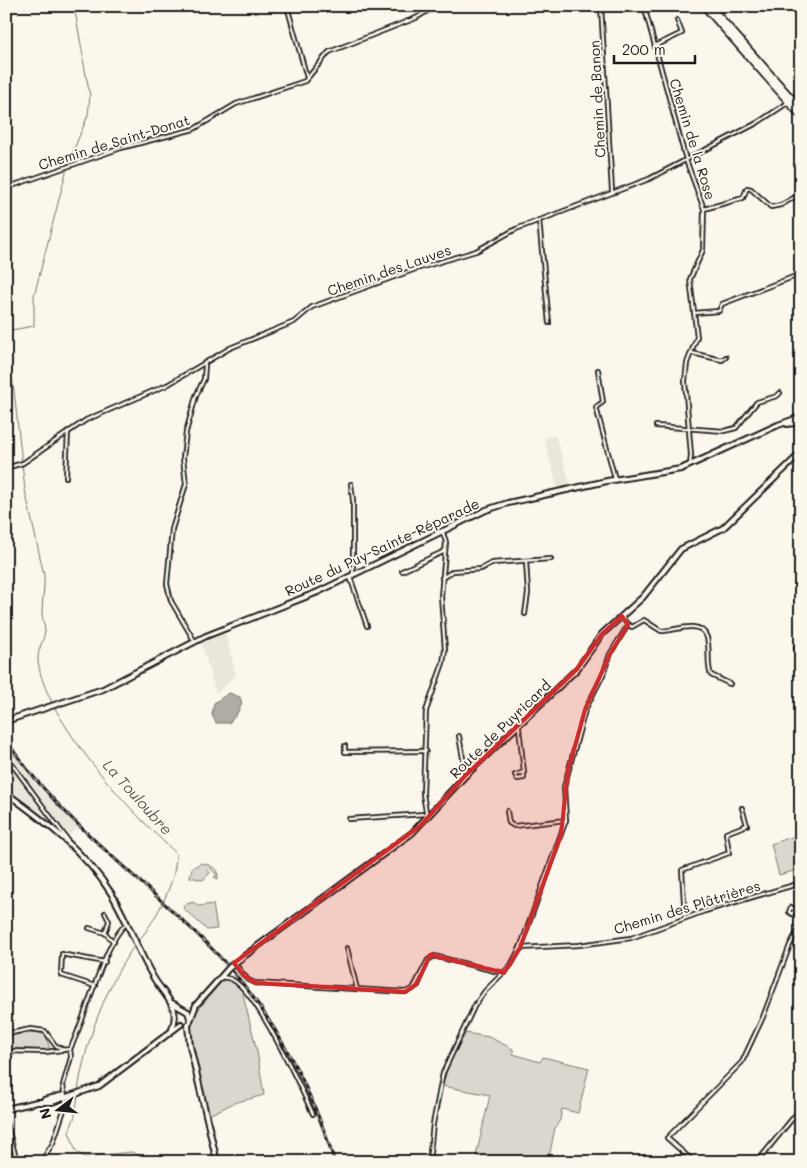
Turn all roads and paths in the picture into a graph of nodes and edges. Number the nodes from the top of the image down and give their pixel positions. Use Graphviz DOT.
graph roads {
  1 [pos="287,6"];
  2 [pos="436,6"];
  3 [pos="601,6"];
  4 [pos="644,6"];
  5 [pos="704,6"];
  6 [pos="710,6"];
  7 [pos="677,20"];
  8 [pos="655,46"];
  9 [pos="307,78"];
  10 [pos="801,92"];
  11 [pos="796,96"];
  12 [pos="786,104"];
  13 [pos="801,108"];
  14 [pos="801,116"];
  15 [pos="686,160"];
  16 [pos="6,188"];
  17 [pos="612,191"];
  18 [pos="795,197"];
  19 [pos="704,209"];
  20 [pos="539,220"];
  21 [pos="801,274"];
  22 [pos="694,313"];
  23 [pos="549,323"];
  24 [pos="692,353"];
  25 [pos="726,358"];
  26 [pos="205,365"];
  27 [pos="598,370"];
  28 [pos="780,393"];
  29 [pos="801,418"];
  30 [pos="801,422"];
  31 [pos="778,425"];
  32 [pos="656,426"];
  33 [pos="689,429"];
  34 [pos="68,431"];
  35 [pos="801,453"];
  36 [pos="691,455"];
  37 [pos="701,462"];
  38 [pos="689,466"];
  39 [pos="6,468"];
  40 [pos="66,477"];
  41 [pos="616,479"];
  42 [pos="351,484"];
  43 [pos="442,530"];
  44 [pos="445,551"];
  45 [pos="551,559"];
  46 [pos="526,561"];
  47 [pos="402,571"];
  48 [pos="351,576"];
  49 [pos="442,578"];
  50 [pos="525,614"];
  51 [pos="622,616"];
  52 [pos="628,625"];
  53 [pos="367,626"];
  54 [pos="195,642"];
  55 [pos="801,644"];
  56 [pos="796,648"];
  57 [pos="730,684"];
  58 [pos="6,721"];
  59 [pos="519,727"];
  60 [pos="459,736"];
  61 [pos="345,746"];
  62 [pos="426,751"];
  63 [pos="6,756"];
  64 [pos="524,772"];
  65 [pos="466,775"];
  66 [pos="6,793"];
  67 [pos="742,808"];
  68 [pos="508,811"];
  69 [pos="426,816"];
  70 [pos="51,818"];
  71 [pos="349,819"];
  72 [pos="566,820"];
  73 [pos="45,822"];
  74 [pos="73,848"];
  75 [pos="801,883"];
  76 [pos="795,910"];
  77 [pos="801,912"];
  78 [pos="105,913"];
  79 [pos="685,918"];
  80 [pos="127,923"];
  81 [pos="801,925"];
  82 [pos="89,928"];
  83 [pos="105,932"];
  84 [pos="114,942"];
  85 [pos="347,948"];
  86 [pos="520,948"];
  87 [pos="105,962"];
  88 [pos="233,964"];
  89 [pos="504,973"];
  90 [pos="220,977"];
  91 [pos="95,986"];
  92 [pos="357,989"];
  93 [pos="168,998"];
  94 [pos="197,1005"];
  95 [pos="184,1009"];
  96 [pos="176,1013"];
  97 [pos="176,1019"];
  98 [pos="189,1019"];
  99 [pos="182,1024"];
  100 [pos="172,1029"];
  101 [pos="188,1032"];
  102 [pos="6,1034"];
  103 [pos="70,1049"];
  104 [pos="64,1050"];
  105 [pos="6,1051"];
  106 [pos="64,1096"];
  107 [pos="801,1108"];
  108 [pos="6,1109"];
  109 [pos="313,1114"];
  110 [pos="6,1122"];
  111 [pos="17,1161"];
  112 [pos="41,1162"];
  113 [pos="217,1162"];
  114 [pos="429,1162"];
  115 [pos="694,1162"];
  116 [pos="758,1162"];
  1 -- 9 [label="street"];
  2 -- 9 [label="street, Chemin de Saint-Donat"];
  3 -- 17 [label="street, Chemin de Banon"];
  4 -- 8 [label="street, Chemin de la Rose"];
  5 -- 14 [label="highway"];
  6 -- 13 [label="highway"];
  7 -- 8 [label="street"];
  8 -- 15 [label="street, Chemin de la Rose"];
  9 -- 16 [label="street, Chemin de Saint-Donat"];
  10 -- 11 [label="street"];
  12 -- 15 [label="street, Chemin des Lauves"];
  15 -- 17 [label="street, Chemin des Lauves"];
  15 -- 19 [label="street, Chemin de la Rose"];
  17 -- 20 [label="street, Chemin des Lauves"];
  18 -- 19 [label="street"];
  19 -- 22 [label="street, Chemin de la Rose"];
  20 -- 23 [label="street"];
  20 -- 26 [label="street, Chemin des Lauves"];
  21 -- 22 [label="street"];
  22 -- 24 [label="street, Chemin de la Rose"];
  24 -- 25 [label="street"];
  24 -- 33 [label="street, Chemin de la Rose"];
  26 -- 34 [label="street, Chemin des Lauves"];
  26 -- 54 [label="street"];
  27 -- 41 [label="street"];
  28 -- 33 [label="street"];
  29 -- 31 [label="main road, Route du Puy-Sainte-Réparade"];
  30 -- 31 [label="main road, Route du Puy-Sainte-Réparade"];
  31 -- 37 [label="main road, Route du Puy-Sainte-Réparade"];
  32 -- 33 [label="street"];
  33 -- 36 [label="street, Chemin de la Rose"];
  34 -- 39 [label="street, Chemin des Lauves"];
  34 -- 40 [label="street"];
  35 -- 51 [label="main road, Route de Puyricard"];
  36 -- 37 [label="street"];
  36 -- 38 [label="street, Chemin de la Rose"];
  37 -- 38 [label="main road, Route du Puy-Sainte-Réparade"];
  38 -- 41 [label="main road, Route du Puy-Sainte-Réparade"];
  41 -- 43 [label="main road, Route du Puy-Sainte-Réparade"];
  42 -- 48 [label="street"];
  43 -- 44 [label="street"];
  43 -- 48 [label="main road, Route du Puy-Sainte-Réparade"];
  44 -- 47 [label="street"];
  44 -- 49 [label="street"];
  45 -- 46 [label="street"];
  46 -- 49 [label="street"];
  46 -- 50 [label="street"];
  48 -- 53 [label="street"];
  48 -- 54 [label="main road, Route du Puy-Sainte-Réparade"];
  49 -- 62 [label="street"];
  51 -- 52 [label="street"];
  51 -- 59 [label="main road, Route de Puyricard"];
  52 -- 57 [label="street"];
  52 -- 72 [label="street"];
  54 -- 58 [label="main road, Route du Puy-Sainte-Réparade"];
  55 -- 56 [label="street"];
  59 -- 64 [label="street"];
  59 -- 65 [label="main road, Route de Puyricard"];
  60 -- 65 [label="street"];
  61 -- 62 [label="street"];
  62 -- 69 [label="street"];
  63 -- 70 [label="street"];
  65 -- 69 [label="main road, Route de Puyricard"];
  66 -- 73 [label="main road"];
  67 -- 79 [label="street"];
  68 -- 72 [label="street"];
  69 -- 71 [label="street"];
  69 -- 88 [label="main road, Route de Puyricard"];
  70 -- 73 [label="street"];
  70 -- 74 [label="street"];
  72 -- 86 [label="street"];
  73 -- 74 [label="main road"];
  74 -- 80 [label="main road"];
  75 -- 79 [label="street, Chemin des Plâtrières"];
  76 -- 77 [label="street"];
  78 -- 83 [label="street"];
  79 -- 86 [label="street, Chemin des Plâtrières"];
  80 -- 84 [label="street"];
  80 -- 93 [label="main road"];
  81 -- 115 [label="street"];
  82 -- 83 [label="street"];
  83 -- 84 [label="street"];
  84 -- 87 [label="street"];
  85 -- 92 [label="street"];
  86 -- 89 [label="street"];
  87 -- 91 [label="street"];
  87 -- 91 [label="street"];
  88 -- 90 [label="main road, Route de Puyricard, bridge"];
  88 -- 92 [label="street"];
  89 -- 92 [label="street"];
  89 -- 114 [label="street"];
  90 -- 94 [label="main road, Route de Puyricard"];
  90 -- 109 [label="street"];
  91 -- 103 [label="street"];
  93 -- 95 [label="main road"];
  93 -- 96 [label="main road"];
  94 -- 95 [label="main road, Route de Puyricard"];
  94 -- 98 [label="main road, Route de Puyricard"];
  95 -- 96 [label="main road, Route de Puyricard"];
  95 -- 98 [label="main road"];
  96 -- 97 [label="main road"];
  97 -- 99 [label="main road"];
  97 -- 100 [label="main road"];
  98 -- 99 [label="main road"];
  98 -- 101 [label="main road"];
  99 -- 100 [label="main road"];
  99 -- 101 [label="main road"];
  100 -- 106 [label="main road"];
  101 -- 113 [label="main road"];
  102 -- 104 [label="street"];
  103 -- 104 [label="street"];
  103 -- 106 [label="street"];
  104 -- 105 [label="street"];
  106 -- 108 [label="main road"];
  106 -- 112 [label="street"];
  107 -- 116 [label="street"];
  110 -- 111 [label="street"];
}
